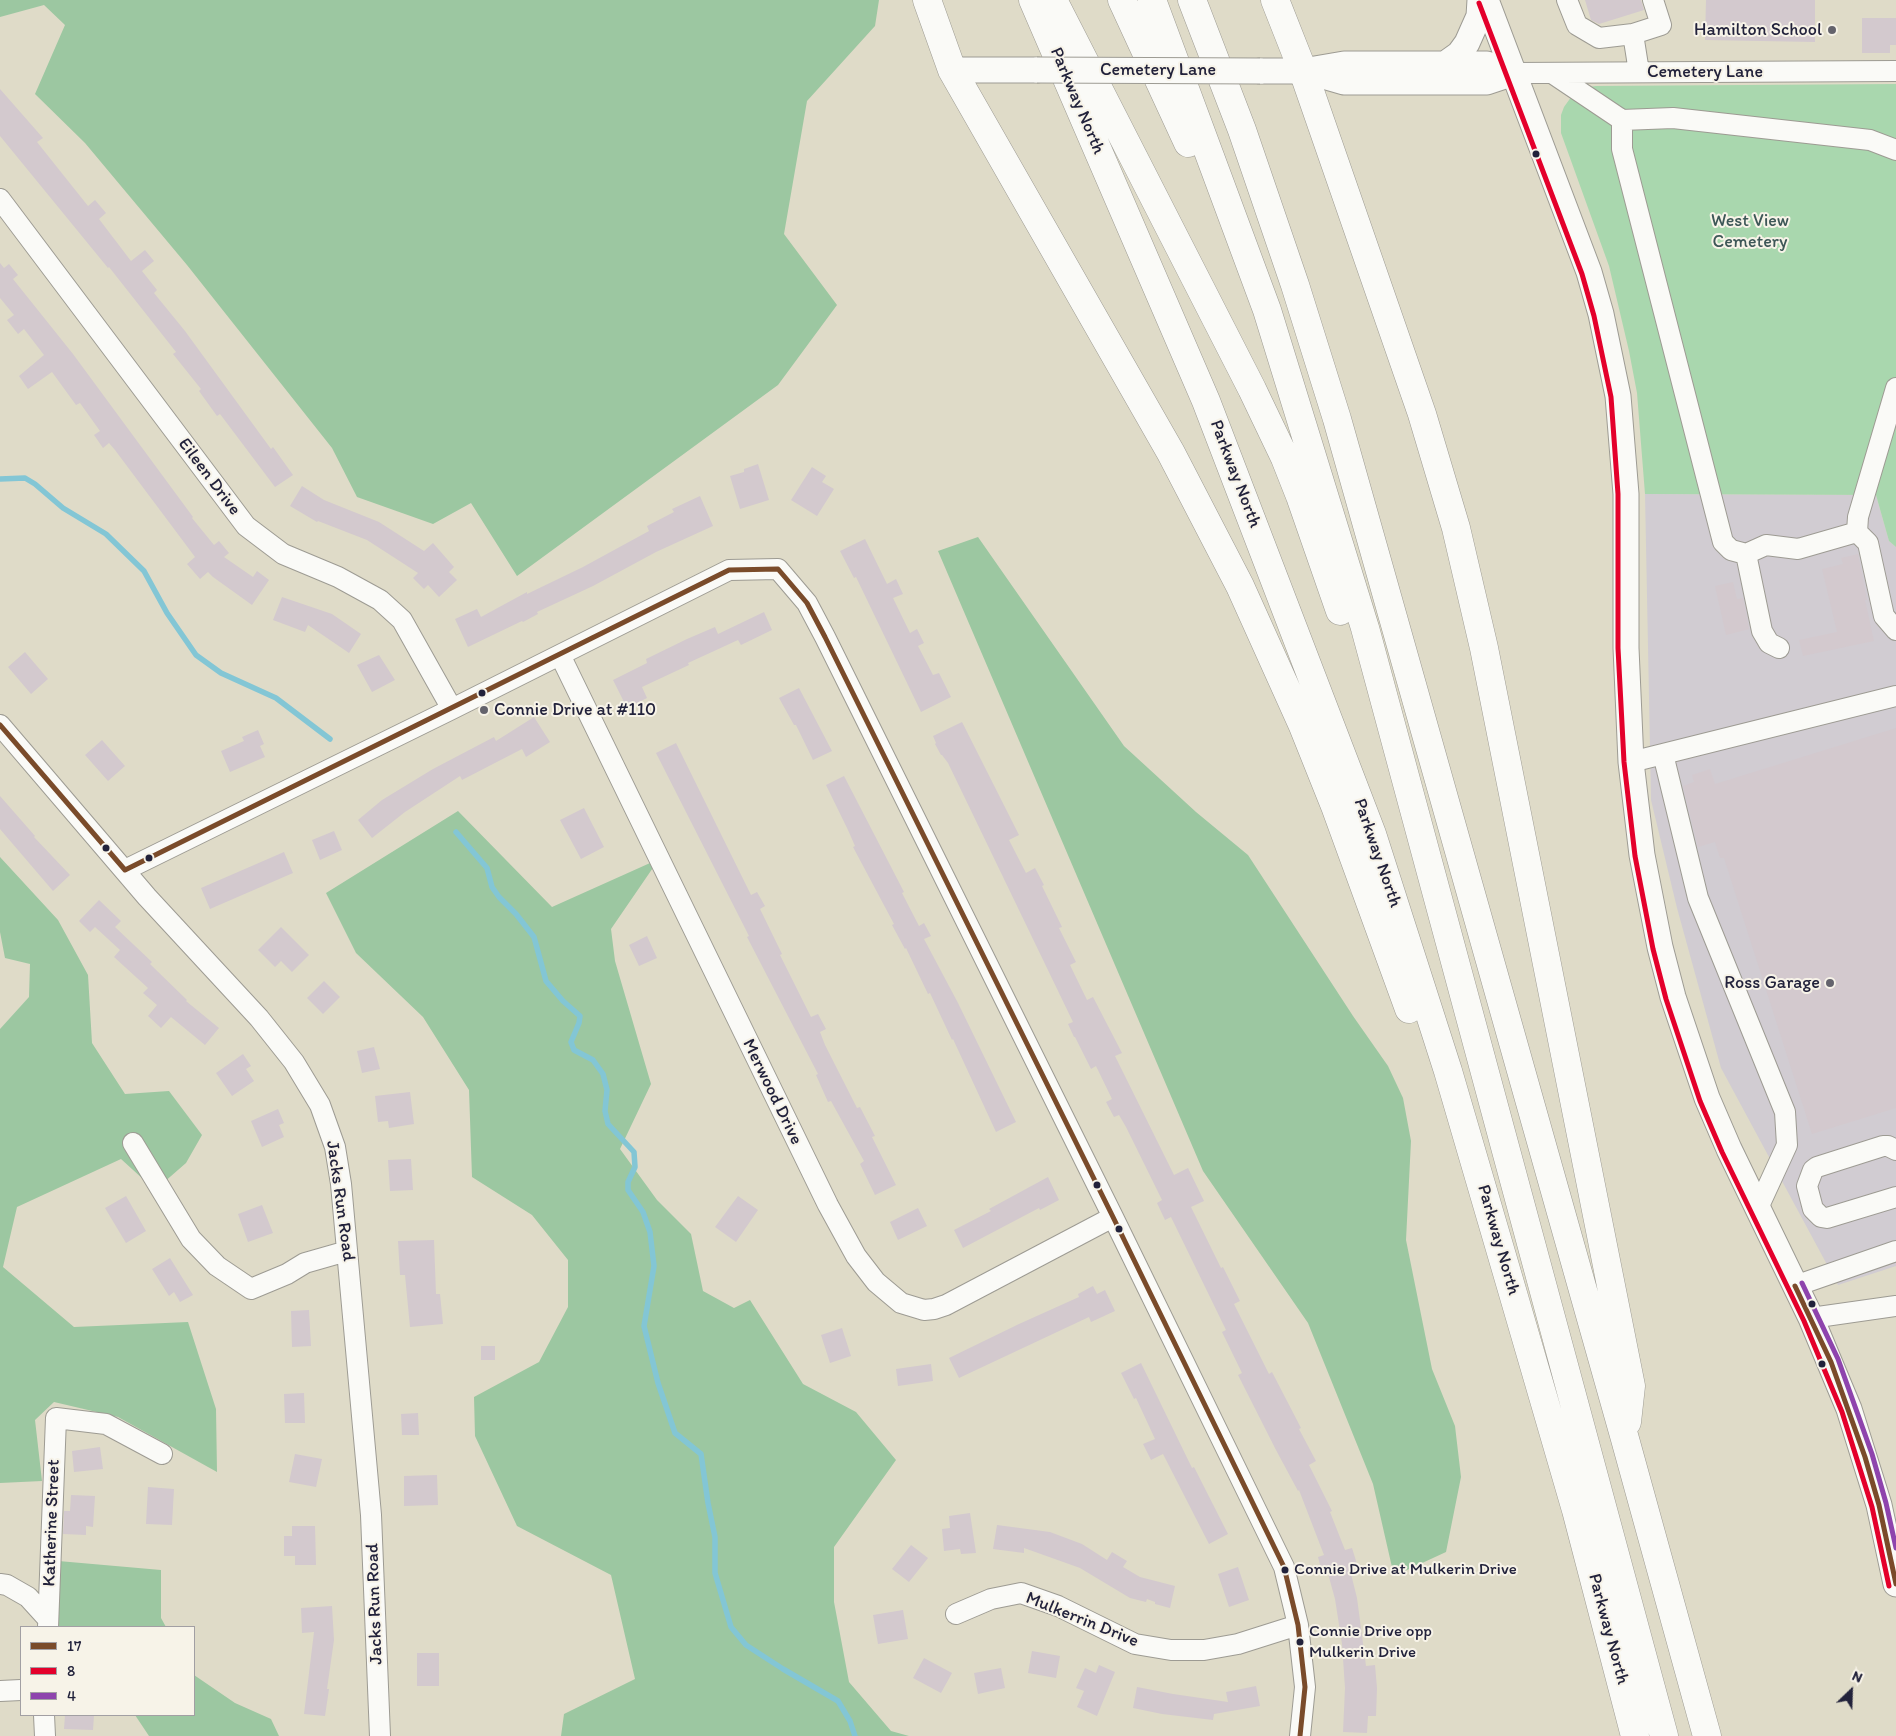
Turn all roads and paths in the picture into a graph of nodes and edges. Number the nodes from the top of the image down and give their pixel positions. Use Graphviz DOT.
graph roads {
  1 [pos="927,0"];
  2 [pos="1033,0"];
  3 [pos="1053,0"];
  4 [pos="1122,0"];
  5 [pos="1152,0"];
  6 [pos="1192,0"];
  7 [pos="1275,0"];
  8 [pos="1480,0"];
  9 [pos="1486,0"];
  10 [pos="1567,0"];
  11 [pos="1653,0"];
  12 [pos="1633,34"];
  13 [pos="1445,64"];
  14 [pos="952,70"];
  15 [pos="1303,71"];
  16 [pos="1896,71"];
  17 [pos="1639,72"];
  18 [pos="1514,73"];
  19 [pos="1552,73"];
  20 [pos="1622,120"];
  21 [pos="1896,150"];
  22 [pos="0,199"];
  23 [pos="1896,388"];
  24 [pos="1312,461"];
  25 [pos="1857,532"];
  26 [pos="1746,554"];
  27 [pos="1892,620"];
  28 [pos="1779,648"];
  29 [pos="560,655"];
  30 [pos="1896,696"];
  31 [pos="452,709"];
  32 [pos="0,725"];
  33 [pos="1662,754"];
  34 [pos="1631,762"];
  35 [pos="124,870"];
  36 [pos="133,1143"];
  37 [pos="1896,1150"];
  38 [pos="1896,1197"];
  39 [pos="1758,1208"];
  40 [pos="1113,1217"];
  41 [pos="348,1250"];
  42 [pos="1896,1252"];
  43 [pos="1795,1286"];
  44 [pos="1512,1290"];
  45 [pos="1896,1306"];
  46 [pos="1811,1318"];
  47 [pos="1580,1423"];
  48 [pos="1626,1438"];
  49 [pos="162,1454"];
  50 [pos="0,1584"];
  51 [pos="1896,1584"];
  52 [pos="956,1614"];
  53 [pos="48,1623"];
  54 [pos="1298,1625"];
  55 [pos="20,1690"];
  56 [pos="0,1691"];
  57 [pos="44,1716"];
  58 [pos="45,1736"];
  59 [pos="380,1736"];
  60 [pos="1300,1736"];
  61 [pos="1635,1736"];
  62 [pos="1664,1736"];
  63 [pos="1707,1736"];
  1 -- 14 [label="highway"];
  2 -- 44 [label="highway, Parkway North"];
  3 -- 47 [label="highway"];
  4 -- 24 [label="highway"];
  5 -- 24 [label="highway"];
  6 -- 48 [label="highway"];
  7 -- 15 [label="highway"];
  8 -- 13 [label="main road"];
  9 -- 18 [label="main road"];
  10 -- 12 [label="street"];
  11 -- 12 [label="street"];
  12 -- 17 [label="street"];
  13 -- 15 [label="main road, Cemetery Lane"];
  13 -- 18 [label="main road, Cemetery Lane"];
  14 -- 15 [label="main road, Cemetery Lane, bridge"];
  14 -- 44 [label="highway"];
  15 -- 18 [label="main road, Cemetery Lane"];
  15 -- 48 [label="highway"];
  16 -- 17 [label="street, Cemetery Lane"];
  17 -- 19 [label="street, Cemetery Lane"];
  18 -- 19 [label="street, Cemetery Lane"];
  18 -- 34 [label="main road"];
  19 -- 20 [label="street"];
  20 -- 21 [label="street"];
  20 -- 26 [label="street"];
  22 -- 31 [label="street, Eileen Drive"];
  23 -- 25 [label="street"];
  24 -- 47 [label="highway"];
  25 -- 26 [label="street"];
  25 -- 27 [label="street"];
  26 -- 28 [label="street"];
  29 -- 31 [label="street"];
  29 -- 40 [label="street"];
  29 -- 40 [label="street, Merwood Drive"];
  30 -- 33 [label="street"];
  31 -- 35 [label="street"];
  32 -- 35 [label="street, Jacks Run Road"];
  33 -- 34 [label="street"];
  33 -- 39 [label="street"];
  34 -- 39 [label="main road"];
  35 -- 41 [label="street, Jacks Run Road"];
  36 -- 41 [label="street"];
  37 -- 38 [label="street"];
  39 -- 43 [label="main road"];
  40 -- 54 [label="street"];
  41 -- 59 [label="street, Jacks Run Road"];
  42 -- 43 [label="street"];
  43 -- 46 [label="main road"];
  44 -- 61 [label="highway, Parkway North"];
  45 -- 46 [label="street"];
  46 -- 51 [label="main road"];
  47 -- 62 [label="highway"];
  48 -- 63 [label="highway"];
  49 -- 53 [label="street, Katherine Street"];
  50 -- 53 [label="street"];
  52 -- 54 [label="street, Mulkerrin Drive"];
  54 -- 60 [label="street"];
  55 -- 56 [label="street"];
  57 -- 58 [label="street"];
}
